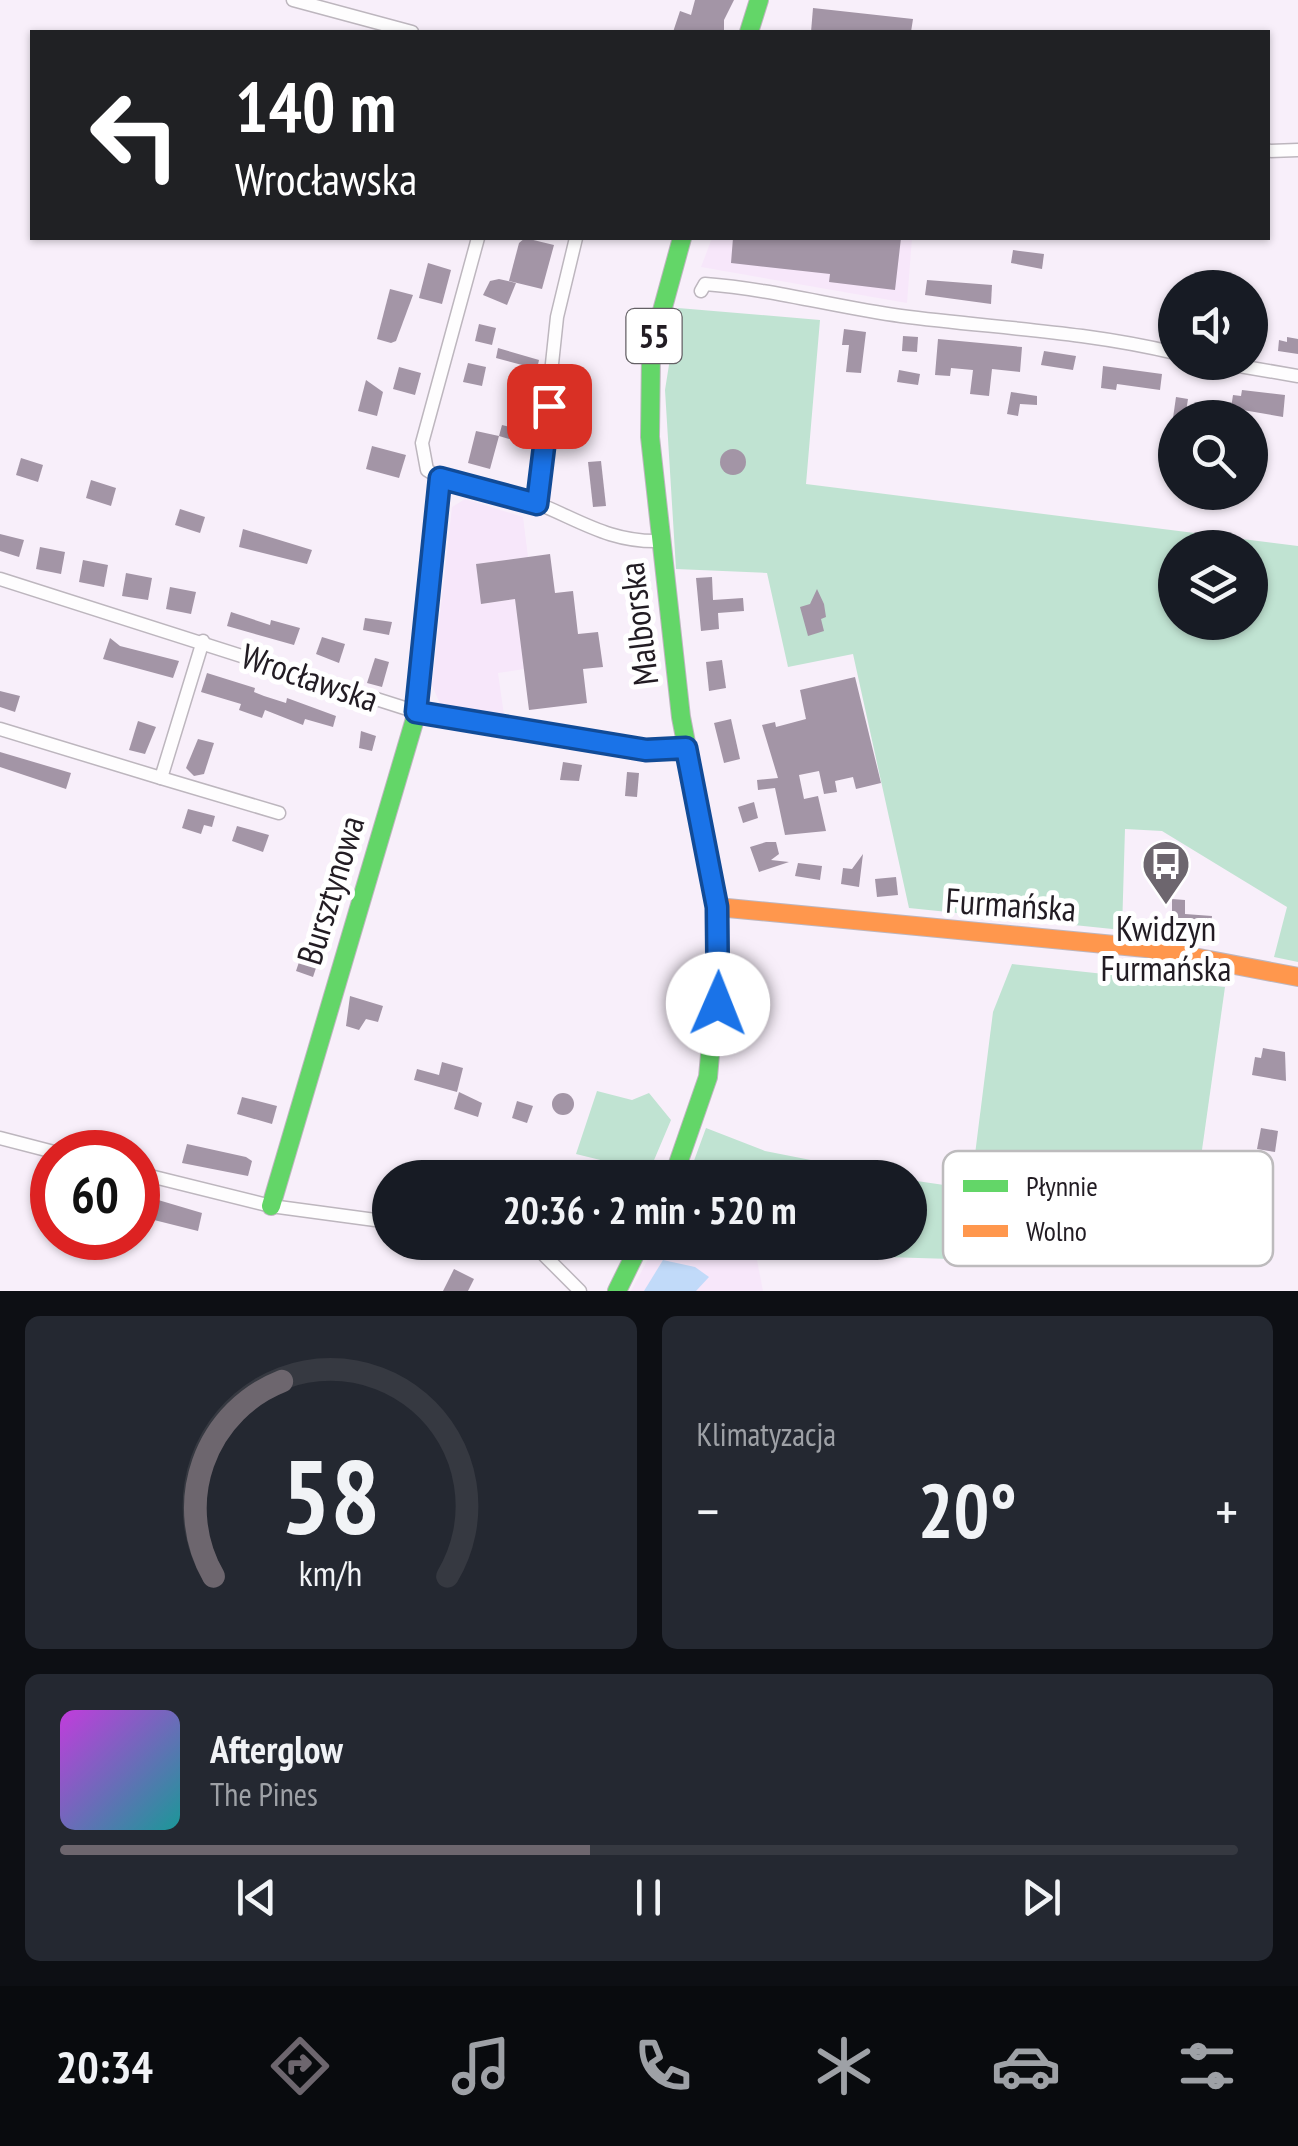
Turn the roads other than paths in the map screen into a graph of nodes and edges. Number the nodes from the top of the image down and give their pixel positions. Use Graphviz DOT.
graph roads {
  1 [pos="293,0"];
  2 [pos="759,0"];
  3 [pos="405,30"];
  4 [pos="750,30"];
  5 [pos="1298,150"];
  6 [pos="1270,151"];
  7 [pos="477,240"];
  8 [pos="576,240"];
  9 [pos="681,240"];
  10 [pos="702,291"];
  11 [pos="1158,349"];
  12 [pos="1268,371"];
  13 [pos="1298,376"];
  14 [pos="440,478"];
  15 [pos="537,504"];
  16 [pos="661,541"];
  17 [pos="0,579"];
  18 [pos="203,642"];
  19 [pos="416,712"];
  20 [pos="0,730"];
  21 [pos="686,748"];
  22 [pos="160,778"];
  23 [pos="280,813"];
  24 [pos="717,907"];
  25 [pos="1298,977"];
  26 [pos="0,1138"];
  27 [pos="30,1146"];
  28 [pos="680,1160"];
  29 [pos="160,1178"];
  30 [pos="271,1206"];
  31 [pos="372,1220"];
  32 [pos="549,1260"];
  33 [pos="632,1260"];
  34 [pos="580,1291"];
  35 [pos="616,1291"];
  1 -- 3 [label="street"];
  2 -- 4 [label="street"];
  5 -- 6 [label="street"];
  7 -- 14 [label="street"];
  8 -- 15 [label="street"];
  9 -- 16 [label="street, Malborska / 55"];
  10 -- 11 [label="street"];
  12 -- 13 [label="street"];
  14 -- 15 [label="street"];
  14 -- 19 [label="street, Bursztynowa"];
  15 -- 16 [label="street"];
  16 -- 21 [label="street, Malborska / 55"];
  17 -- 18 [label="street, Wrocławska"];
  18 -- 19 [label="street, Wrocławska"];
  18 -- 22 [label="street"];
  19 -- 21 [label="street, Wrocławska"];
  19 -- 30 [label="street, Bursztynowa"];
  20 -- 22 [label="street"];
  21 -- 24 [label="street, Malborska / 55"];
  22 -- 23 [label="street"];
  24 -- 25 [label="street, Furmańska"];
  24 -- 28 [label="street, Malborska / 55"];
  26 -- 27 [label="street"];
  29 -- 30 [label="street"];
  30 -- 31 [label="street"];
  32 -- 34 [label="street"];
  33 -- 35 [label="street"];
}
